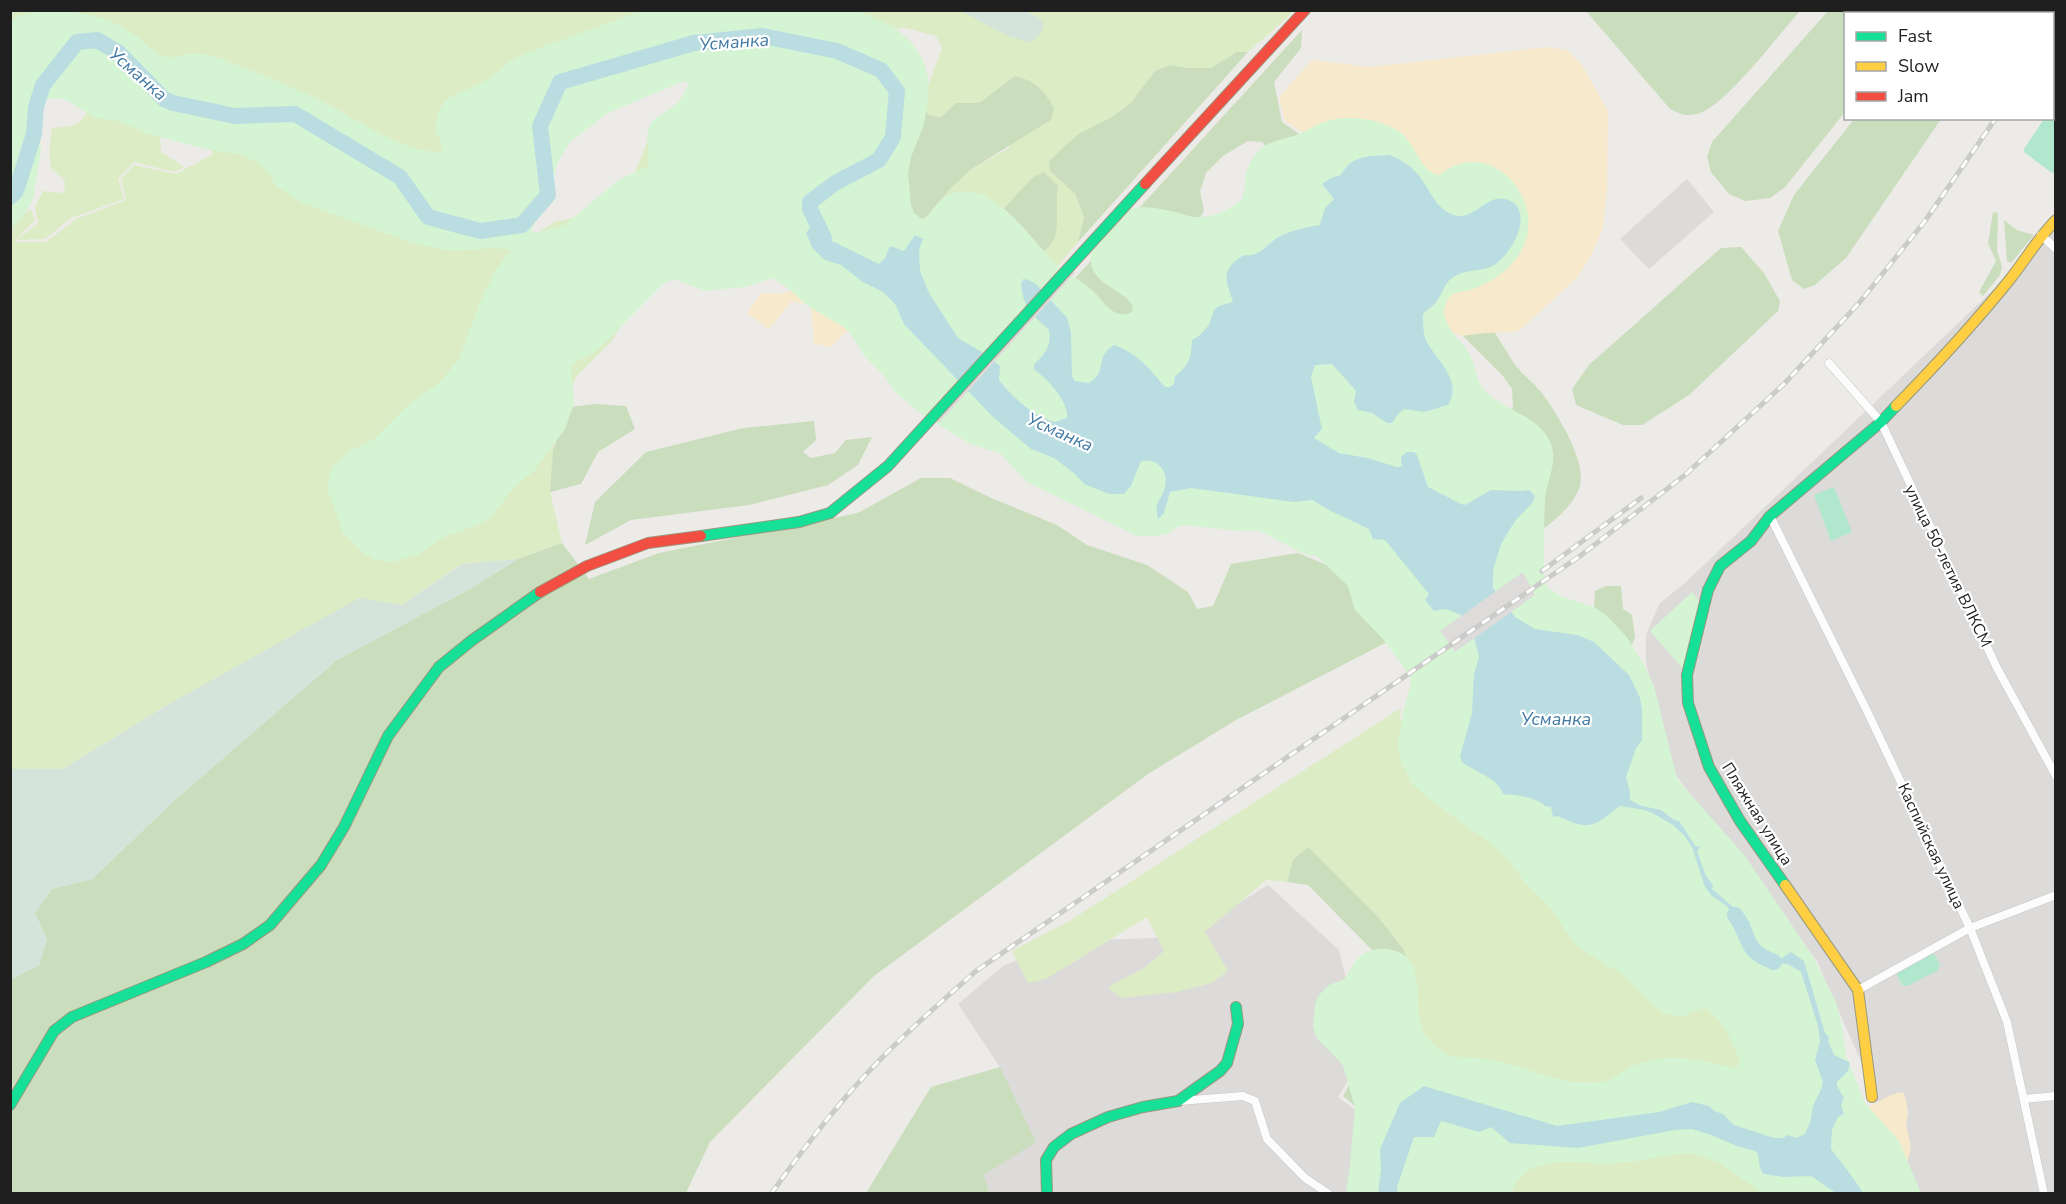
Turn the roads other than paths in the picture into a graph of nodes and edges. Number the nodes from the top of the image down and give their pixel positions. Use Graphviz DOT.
graph roads {
  1 [pos="1305,10"];
  2 [pos="2055,220"];
  3 [pos="2041,235"];
  4 [pos="2055,249"];
  5 [pos="1829,363"];
  6 [pos="1881,422"];
  7 [pos="1770,516"];
  8 [pos="2055,776"];
  9 [pos="2055,895"];
  10 [pos="1970,928"];
  11 [pos="1858,990"];
  12 [pos="1236,1007"];
  13 [pos="2055,1096"];
  14 [pos="1872,1097"];
  15 [pos="2024,1099"];
  16 [pos="1178,1101"];
  17 [pos="10,1105"];
  18 [pos="1047,1194"];
  19 [pos="1329,1194"];
  20 [pos="2044,1194"];
  1 -- 17 [label="street"];
  2 -- 3 [label="street, Пляжная улица"];
  3 -- 4 [label="street"];
  3 -- 6 [label="street, Пляжная улица"];
  5 -- 6 [label="street, улица 50-летия ВЛКСМ"];
  6 -- 7 [label="street, Пляжная улица"];
  6 -- 8 [label="street, улица 50-летия ВЛКСМ"];
  7 -- 10 [label="street, Каспийская улица"];
  7 -- 11 [label="street, Пляжная улица"];
  9 -- 10 [label="street"];
  10 -- 11 [label="street"];
  10 -- 15 [label="street, Каспийская улица"];
  11 -- 14 [label="street, Пляжная улица"];
  12 -- 16 [label="street"];
  13 -- 15 [label="street"];
  15 -- 20 [label="street, Каспийская улица"];
  16 -- 18 [label="street"];
  16 -- 19 [label="street"];
}
